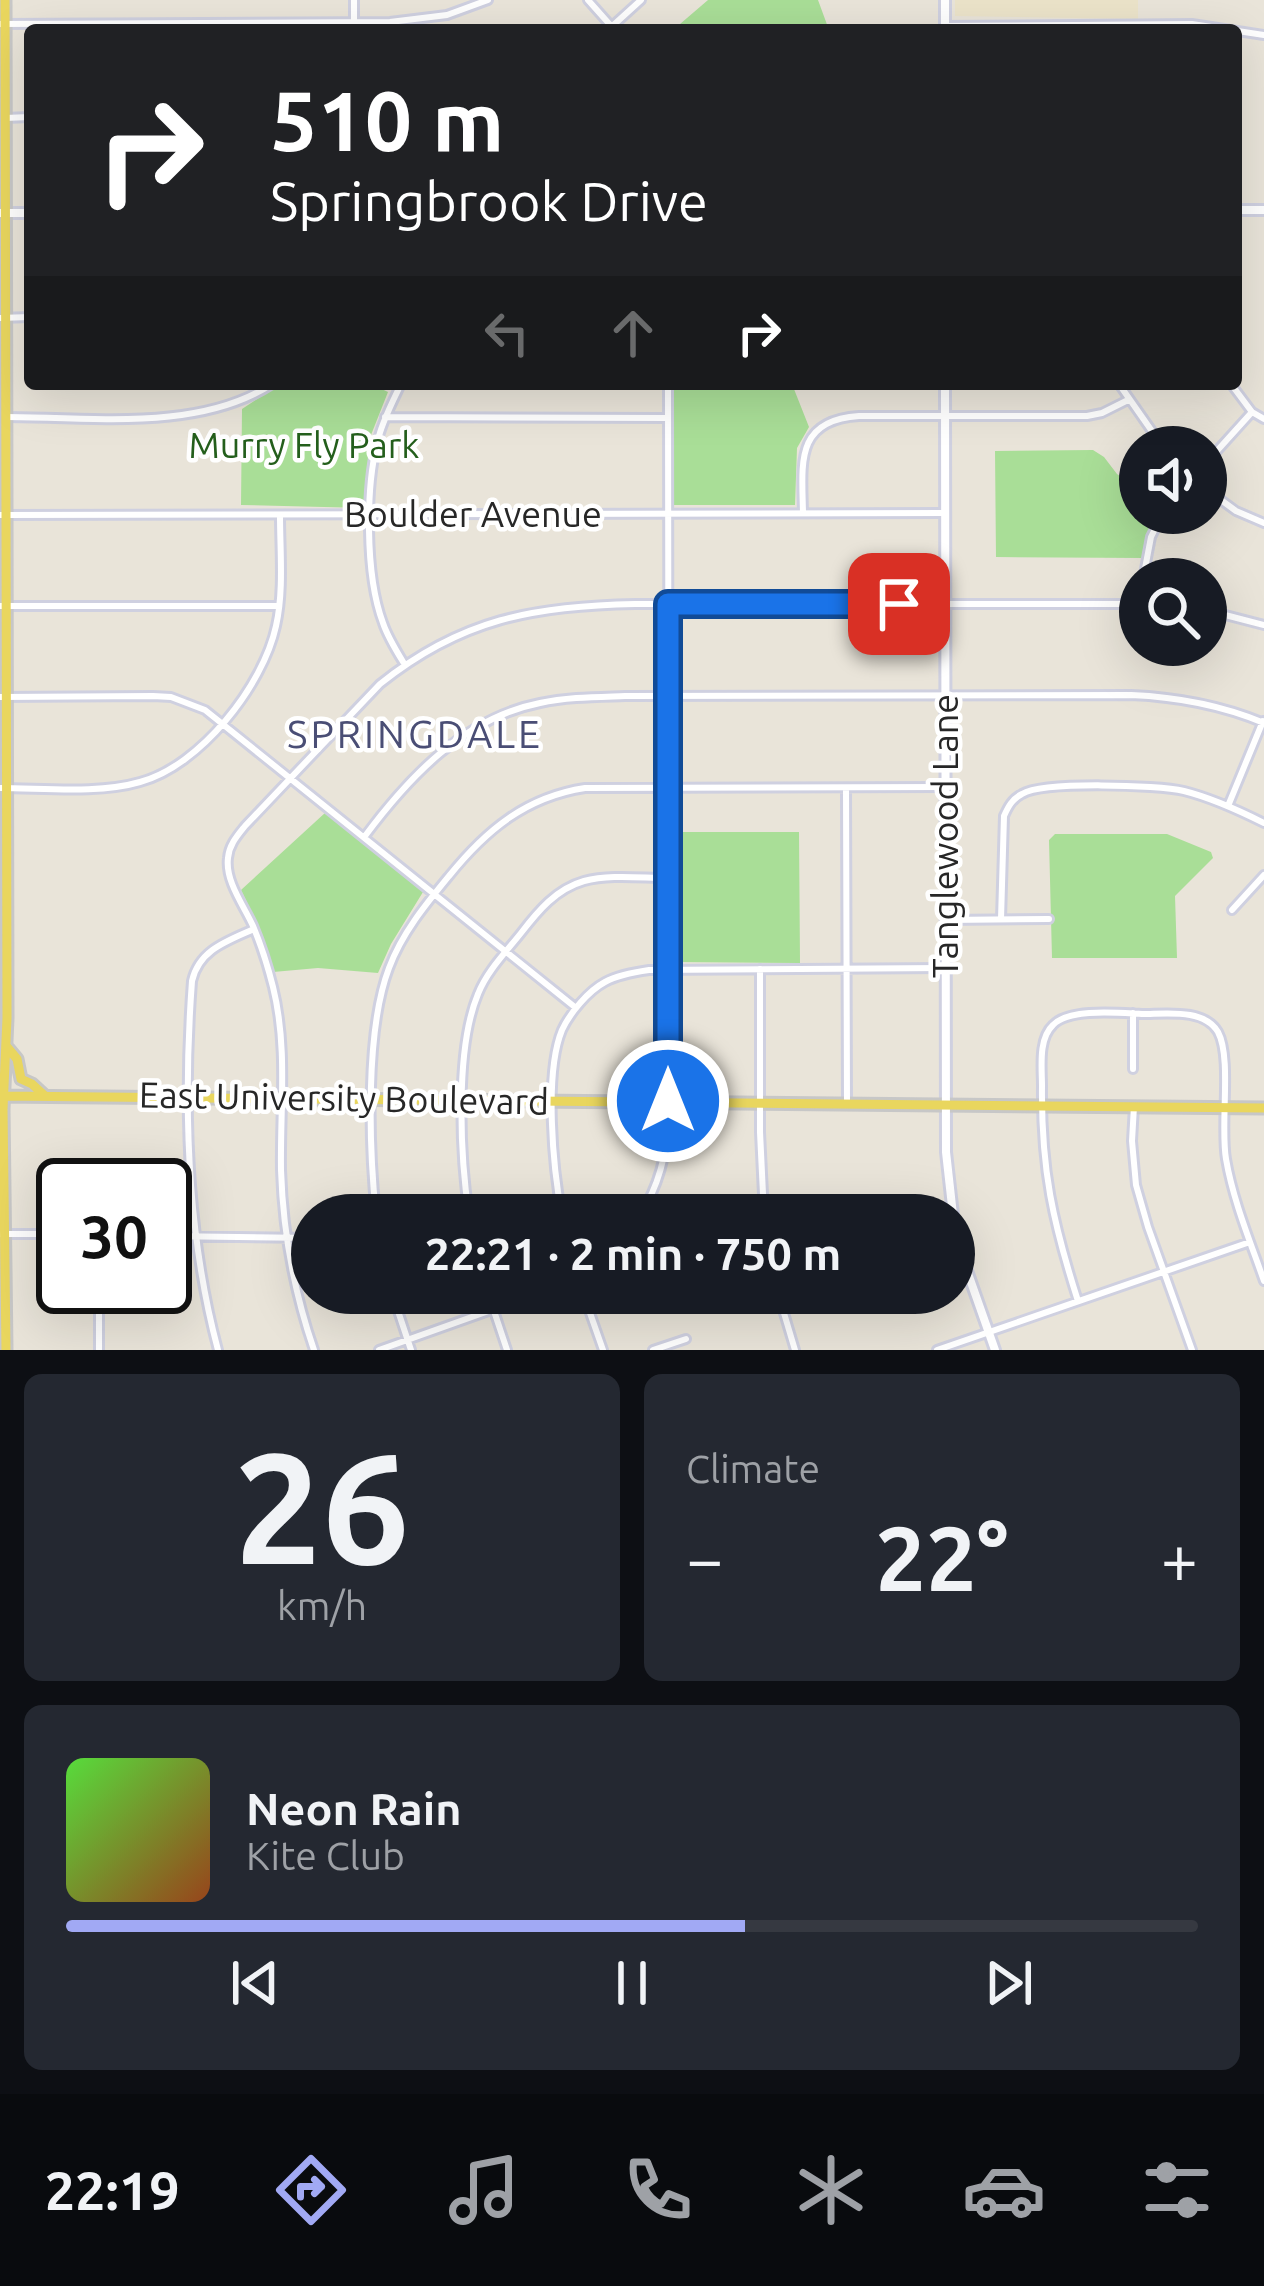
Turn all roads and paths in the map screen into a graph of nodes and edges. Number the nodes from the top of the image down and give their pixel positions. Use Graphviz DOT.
graph roads {
  1 [pos="5,0"];
  2 [pos="488,0"];
  3 [pos="588,0"];
  4 [pos="641,0"];
  5 [pos="3,24"];
  6 [pos="375,24"];
  7 [pos="607,24"];
  8 [pos="616,24"];
  9 [pos="24,117"];
  10 [pos="5,118"];
  11 [pos="3,213"];
  12 [pos="3,317"];
  13 [pos="261,390"];
  14 [pos="398,390"];
  15 [pos="668,390"];
  16 [pos="945,390"];
  17 [pos="1122,390"];
  18 [pos="1236,390"];
  19 [pos="1128,400"];
  20 [pos="1252,412"];
  21 [pos="6,417"];
  22 [pos="385,417"];
  23 [pos="945,417"];
  24 [pos="668,418"];
  25 [pos="1264,419"];
  26 [pos="1147,426"];
  27 [pos="1227,440"];
  28 [pos="1227,504"];
  29 [pos="803,513"];
  30 [pos="945,513"];
  31 [pos="280,514"];
  32 [pos="370,514"];
  33 [pos="668,514"];
  34 [pos="3,515"];
  35 [pos="1264,523"];
  36 [pos="668,604"];
  37 [pos="945,604"];
  38 [pos="1119,604"];
  39 [pos="3,606"];
  40 [pos="280,606"];
  41 [pos="1227,615"];
  42 [pos="1264,625"];
  43 [pos="405,665"];
  44 [pos="945,695"];
  45 [pos="668,696"];
  46 [pos="3,697"];
  47 [pos="223,722"];
  48 [pos="1264,722"];
  49 [pos="293,778"];
  50 [pos="945,787"];
  51 [pos="3,788"];
  52 [pos="668,788"];
  53 [pos="846,788"];
  54 [pos="1228,806"];
  55 [pos="1264,823"];
  56 [pos="364,836"];
  57 [pos="1264,875"];
  58 [pos="668,878"];
  59 [pos="435,893"];
  60 [pos="1232,910"];
  61 [pos="1001,919"];
  62 [pos="1049,919"];
  63 [pos="945,920"];
  64 [pos="254,929"];
  65 [pos="507,952"];
  66 [pos="945,968"];
  67 [pos="847,969"];
  68 [pos="668,970"];
  69 [pos="760,970"];
  70 [pos="576,1008"];
  71 [pos="1133,1013"];
  72 [pos="6,1045"];
  73 [pos="1133,1069"];
  74 [pos="2,1096"];
  75 [pos="45,1096"];
  76 [pos="189,1096"];
  77 [pos="282,1097"];
  78 [pos="372,1099"];
  79 [pos="463,1100"];
  80 [pos="553,1100"];
  81 [pos="668,1101"];
  82 [pos="760,1101"];
  83 [pos="847,1102"];
  84 [pos="945,1104"];
  85 [pos="1042,1106"];
  86 [pos="1134,1106"];
  87 [pos="1223,1108"];
  88 [pos="1264,1108"];
  89 [pos="375,1194"];
  90 [pos="467,1194"];
  91 [pos="559,1194"];
  92 [pos="652,1194"];
  93 [pos="763,1194"];
  94 [pos="951,1194"];
  95 [pos="3,1234"];
  96 [pos="36,1234"];
  97 [pos="192,1237"];
  98 [pos="195,1237"];
  99 [pos="286,1238"];
  100 [pos="291,1238"];
  101 [pos="1250,1242"];
  102 [pos="1165,1271"];
  103 [pos="1264,1281"];
  104 [pos="975,1296"];
  105 [pos="1078,1301"];
  106 [pos="99,1314"];
  107 [pos="399,1314"];
  108 [pos="482,1314"];
  109 [pos="495,1314"];
  110 [pos="590,1314"];
  111 [pos="784,1314"];
  112 [pos="989,1332"];
  113 [pos="686,1339"];
  114 [pos="407,1340"];
  115 [pos="6,1350"];
  116 [pos="99,1350"];
  117 [pos="218,1350"];
  118 [pos="314,1350"];
  119 [pos="379,1350"];
  120 [pos="411,1350"];
  121 [pos="507,1350"];
  122 [pos="603,1350"];
  123 [pos="653,1350"];
  124 [pos="795,1350"];
  125 [pos="937,1350"];
  126 [pos="995,1350"];
  127 [pos="1192,1350"];
  1 -- 5 [label="main road"];
  2 -- 6 [label="street"];
  3 -- 7 [label="street"];
  4 -- 8 [label="street"];
  5 -- 10 [label="main road"];
  9 -- 10 [label="street"];
  10 -- 11 [label="main road"];
  11 -- 12 [label="main road"];
  12 -- 21 [label="main road"];
  13 -- 21 [label="street"];
  14 -- 22 [label="street"];
  15 -- 24 [label="street"];
  16 -- 23 [label="main road, Tanglewood Lane"];
  17 -- 19 [label="street"];
  18 -- 20 [label="street"];
  19 -- 23 [label="street"];
  19 -- 26 [label="street"];
  20 -- 25 [label="street"];
  20 -- 27 [label="street"];
  21 -- 34 [label="main road"];
  22 -- 24 [label="street"];
  22 -- 32 [label="street"];
  23 -- 29 [label="street"];
  23 -- 30 [label="main road, Tanglewood Lane"];
  24 -- 33 [label="street"];
  28 -- 35 [label="street"];
  29 -- 30 [label="street, Boulder Avenue"];
  29 -- 33 [label="street, Boulder Avenue"];
  30 -- 37 [label="main road, Tanglewood Lane"];
  31 -- 32 [label="street, Boulder Avenue"];
  31 -- 34 [label="street, Boulder Avenue"];
  31 -- 40 [label="street"];
  32 -- 33 [label="street, Boulder Avenue"];
  32 -- 43 [label="street"];
  33 -- 36 [label="street"];
  34 -- 39 [label="main road"];
  36 -- 37 [label="street"];
  36 -- 43 [label="street"];
  36 -- 45 [label="street"];
  37 -- 38 [label="street"];
  37 -- 44 [label="main road, Tanglewood Lane"];
  39 -- 40 [label="street"];
  39 -- 46 [label="main road"];
  40 -- 47 [label="street"];
  41 -- 42 [label="street"];
  43 -- 49 [label="street"];
  44 -- 45 [label="street"];
  44 -- 48 [label="street"];
  44 -- 50 [label="main road, Tanglewood Lane"];
  45 -- 52 [label="street"];
  45 -- 56 [label="street"];
  46 -- 47 [label="street"];
  46 -- 51 [label="main road"];
  47 -- 49 [label="street"];
  47 -- 51 [label="street"];
  48 -- 54 [label="street"];
  49 -- 56 [label="street"];
  49 -- 64 [label="street"];
  50 -- 53 [label="street"];
  50 -- 63 [label="main road, Tanglewood Lane"];
  51 -- 72 [label="main road"];
  52 -- 53 [label="street"];
  52 -- 58 [label="street"];
  52 -- 59 [label="street"];
  53 -- 67 [label="street"];
  54 -- 55 [label="street"];
  54 -- 61 [label="street"];
  56 -- 59 [label="street"];
  57 -- 60 [label="street"];
  58 -- 65 [label="street"];
  58 -- 68 [label="street"];
  59 -- 65 [label="street"];
  59 -- 78 [label="street"];
  61 -- 62 [label="street"];
  61 -- 63 [label="street"];
  63 -- 66 [label="main road, Tanglewood Lane"];
  64 -- 76 [label="street"];
  64 -- 77 [label="street"];
  65 -- 70 [label="street"];
  65 -- 79 [label="street"];
  66 -- 67 [label="street"];
  66 -- 84 [label="main road, Tanglewood Lane"];
  67 -- 69 [label="street"];
  67 -- 83 [label="street"];
  68 -- 69 [label="street"];
  68 -- 70 [label="street"];
  68 -- 81 [label="street"];
  69 -- 82 [label="street"];
  70 -- 80 [label="street"];
  71 -- 73 [label="street"];
  71 -- 85 [label="street"];
  71 -- 87 [label="street"];
  72 -- 74 [label="main road"];
  72 -- 75 [label="main road"];
  74 -- 75 [label="main road, East University Boulevard"];
  74 -- 95 [label="main road"];
  75 -- 76 [label="main road, East University Boulevard"];
  76 -- 77 [label="main road, East University Boulevard"];
  76 -- 98 [label="street"];
  77 -- 78 [label="main road, East University Boulevard"];
  77 -- 99 [label="street"];
  78 -- 79 [label="main road, East University Boulevard"];
  78 -- 89 [label="street"];
  79 -- 80 [label="main road, East University Boulevard"];
  79 -- 90 [label="street"];
  80 -- 81 [label="main road, East University Boulevard"];
  80 -- 91 [label="street"];
  81 -- 82 [label="main road, East University Boulevard"];
  81 -- 92 [label="street"];
  82 -- 83 [label="main road, East University Boulevard"];
  82 -- 93 [label="street"];
  83 -- 84 [label="main road, East University Boulevard"];
  84 -- 85 [label="main road, East University Boulevard"];
  84 -- 94 [label="main road, Tanglewood Lane"];
  85 -- 86 [label="main road, East University Boulevard"];
  85 -- 105 [label="street"];
  86 -- 87 [label="main road, East University Boulevard"];
  86 -- 102 [label="street"];
  87 -- 88 [label="main road, East University Boulevard"];
  87 -- 101 [label="street"];
  95 -- 96 [label="street"];
  95 -- 115 [label="main road"];
  97 -- 98 [label="street"];
  98 -- 99 [label="street"];
  98 -- 117 [label="street"];
  99 -- 100 [label="street"];
  99 -- 118 [label="street"];
  101 -- 102 [label="street"];
  101 -- 103 [label="street"];
  102 -- 105 [label="street"];
  102 -- 127 [label="street"];
  104 -- 112 [label="main road, Tanglewood Lane"];
  105 -- 112 [label="street"];
  106 -- 116 [label="street"];
  107 -- 114 [label="street"];
  108 -- 114 [label="street"];
  109 -- 121 [label="street"];
  110 -- 122 [label="street"];
  111 -- 124 [label="street"];
  112 -- 125 [label="street"];
  112 -- 126 [label="main road, Tanglewood Lane"];
  113 -- 123 [label="street"];
  114 -- 119 [label="street"];
  114 -- 120 [label="street"];
}
